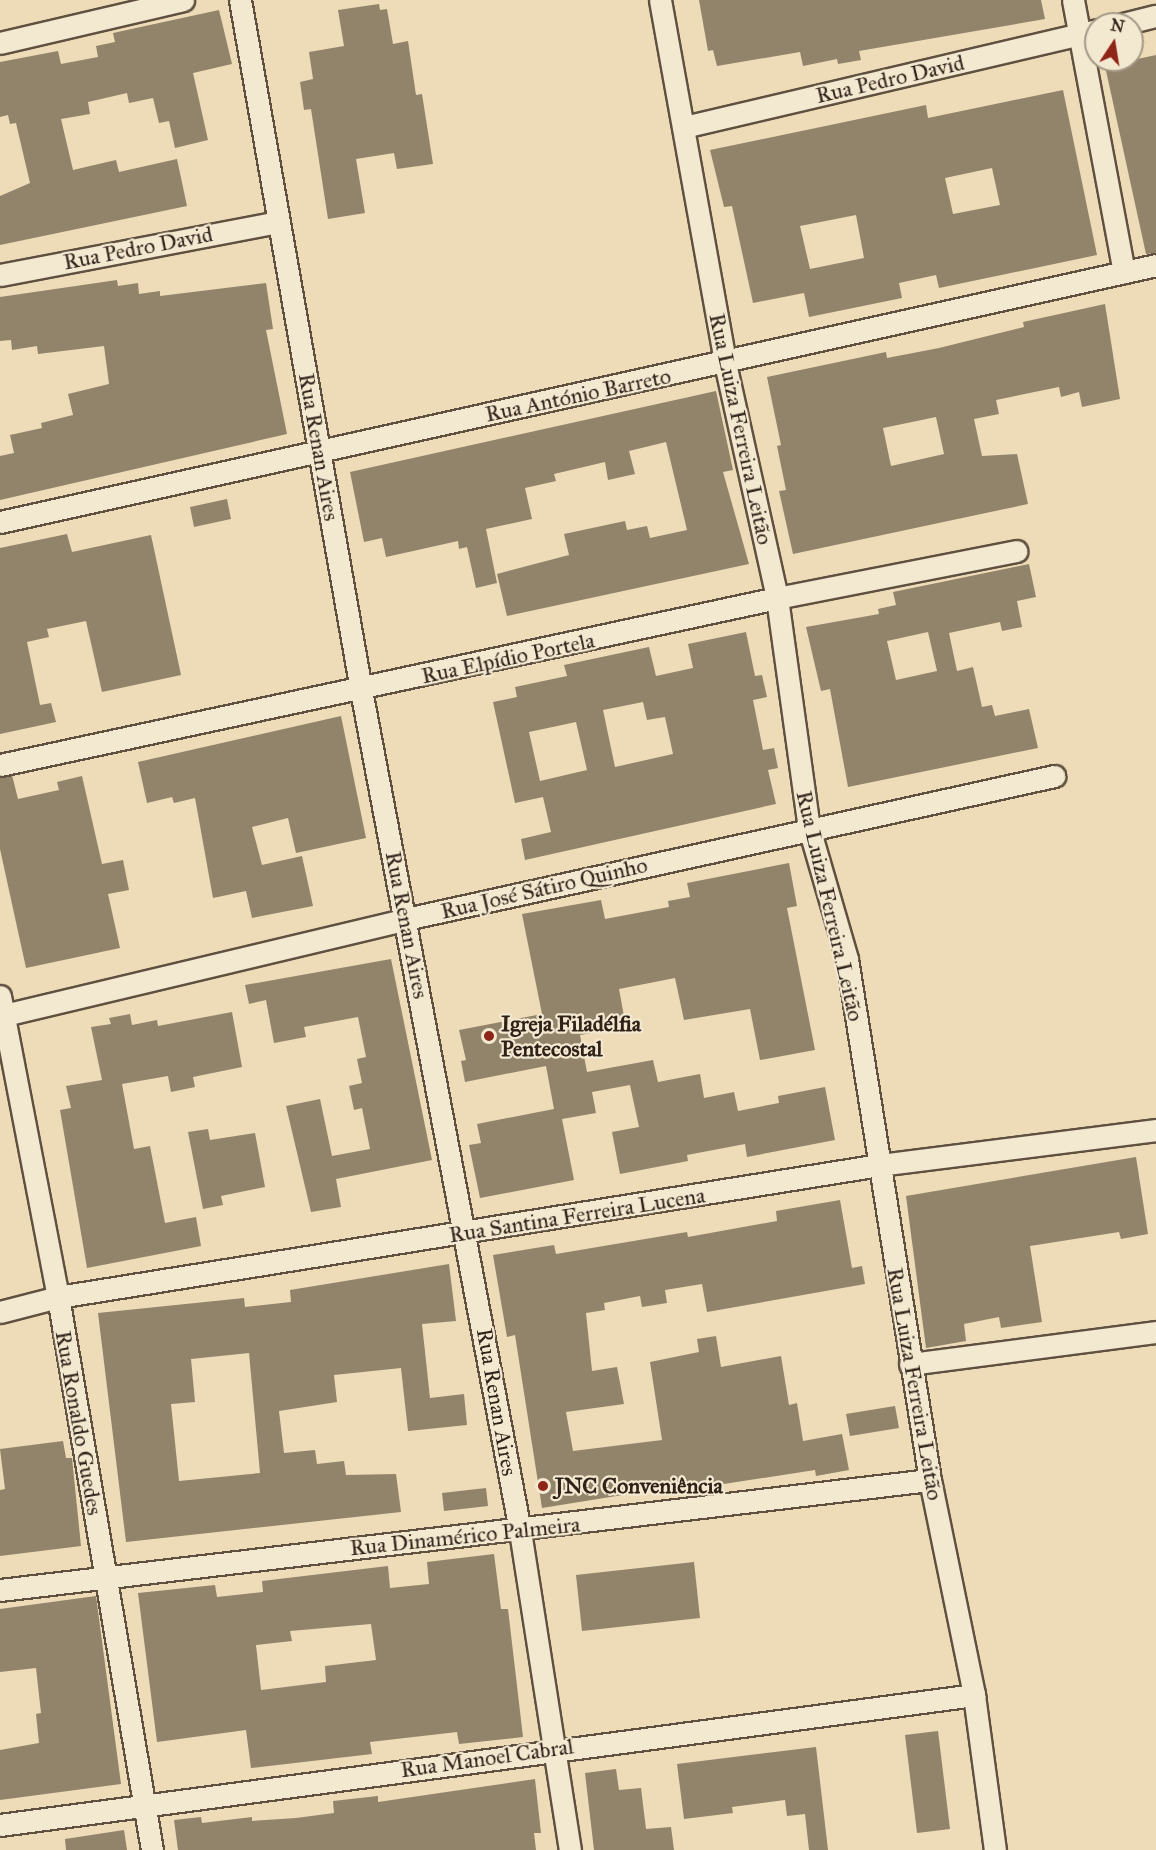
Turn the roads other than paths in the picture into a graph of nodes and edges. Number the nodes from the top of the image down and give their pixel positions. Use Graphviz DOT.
graph roads {
  1 [pos="183,0"];
  2 [pos="240,0"];
  3 [pos="660,0"];
  4 [pos="1073,0"];
  5 [pos="1084,23"];
  6 [pos="1084,33"];
  7 [pos="0,43"];
  8 [pos="1094,72"];
  9 [pos="684,127"];
  10 [pos="277,222"];
  11 [pos="1156,265"];
  12 [pos="1124,272"];
  13 [pos="0,275"];
  14 [pos="725,363"];
  15 [pos="321,450"];
  16 [pos="0,522"];
  17 [pos="1016,551"];
  18 [pos="777,598"];
  19 [pos="361,690"];
  20 [pos="0,765"];
  21 [pos="1054,776"];
  22 [pos="809,828"];
  23 [pos="406,919"];
  24 [pos="1,1009"];
  25 [pos="1156,1130"];
  26 [pos="879,1165"];
  27 [pos="467,1233"];
  28 [pos="58,1297"];
  29 [pos="0,1312"];
  30 [pos="1156,1332"];
  31 [pos="910,1364"];
  32 [pos="930,1480"];
  33 [pos="520,1531"];
  34 [pos="106,1576"];
  35 [pos="0,1590"];
  36 [pos="974,1695"];
  37 [pos="555,1749"];
  38 [pos="145,1804"];
  39 [pos="0,1825"];
  40 [pos="152,1850"];
  41 [pos="570,1850"];
  42 [pos="995,1850"];
  1 -- 7 [label="street"];
  2 -- 10 [label="street, Rua Renan Aires"];
  3 -- 9 [label="street, Rua Luiza Ferreira Leitão"];
  4 -- 5 [label="street"];
  6 -- 9 [label="street, Rua Pedro David"];
  8 -- 12 [label="street"];
  9 -- 14 [label="street, Rua Luiza Ferreira Leitão"];
  10 -- 13 [label="street, Rua Pedro David"];
  10 -- 15 [label="street, Rua Renan Aires"];
  11 -- 12 [label="street, Rua António Barreto"];
  12 -- 14 [label="street, Rua António Barreto"];
  14 -- 15 [label="street, Rua António Barreto"];
  14 -- 18 [label="street, Rua Luiza Ferreira Leitão"];
  15 -- 16 [label="street, Rua António Barreto"];
  15 -- 19 [label="street, Rua Renan Aires"];
  17 -- 18 [label="street, Rua Elpídio Portela"];
  18 -- 19 [label="street, Rua Elpídio Portela"];
  18 -- 22 [label="street, Rua Luiza Ferreira Leitão"];
  19 -- 20 [label="street, Rua Elpídio Portela"];
  19 -- 23 [label="street, Rua Renan Aires"];
  21 -- 22 [label="street, Rua José Sátiro Quinho"];
  22 -- 23 [label="street, Rua José Sátiro Quinho"];
  22 -- 26 [label="street, Rua Luiza Ferreira Leitão"];
  23 -- 24 [label="street, Rua José Sátiro Quinho"];
  23 -- 27 [label="street, Rua Renan Aires"];
  24 -- 28 [label="street, Rua Ronaldo Guedes"];
  25 -- 26 [label="street, Rua Santina Ferreira Lucena"];
  26 -- 27 [label="street, Rua Santina Ferreira Lucena"];
  26 -- 31 [label="street, Rua Luiza Ferreira Leitão"];
  27 -- 28 [label="street, Rua Santina Ferreira Lucena"];
  27 -- 33 [label="street, Rua Renan Aires"];
  28 -- 29 [label="street, Rua Santina Ferreira Lucena"];
  28 -- 34 [label="street, Rua Ronaldo Guedes"];
  30 -- 31 [label="street"];
  31 -- 32 [label="street, Rua Luiza Ferreira Leitão"];
  32 -- 33 [label="street, Rua Dinamérico Palmeira"];
  32 -- 36 [label="street, Rua Luiza Ferreira Leitão"];
  33 -- 34 [label="street, Rua Dinamérico Palmeira"];
  33 -- 37 [label="street, Rua Renan Aires"];
  34 -- 35 [label="street, Rua Dinamérico Palmeira"];
  34 -- 38 [label="street, Rua Ronaldo Guedes"];
  36 -- 37 [label="street, Rua Manoel Cabral"];
  36 -- 42 [label="street, Rua Luiza Ferreira Leitão"];
  37 -- 38 [label="street, Rua Manoel Cabral"];
  37 -- 41 [label="street, Rua Renan Aires"];
  38 -- 39 [label="street, Rua Manoel Cabral"];
  38 -- 40 [label="street, Rua Ronaldo Guedes"];
}
